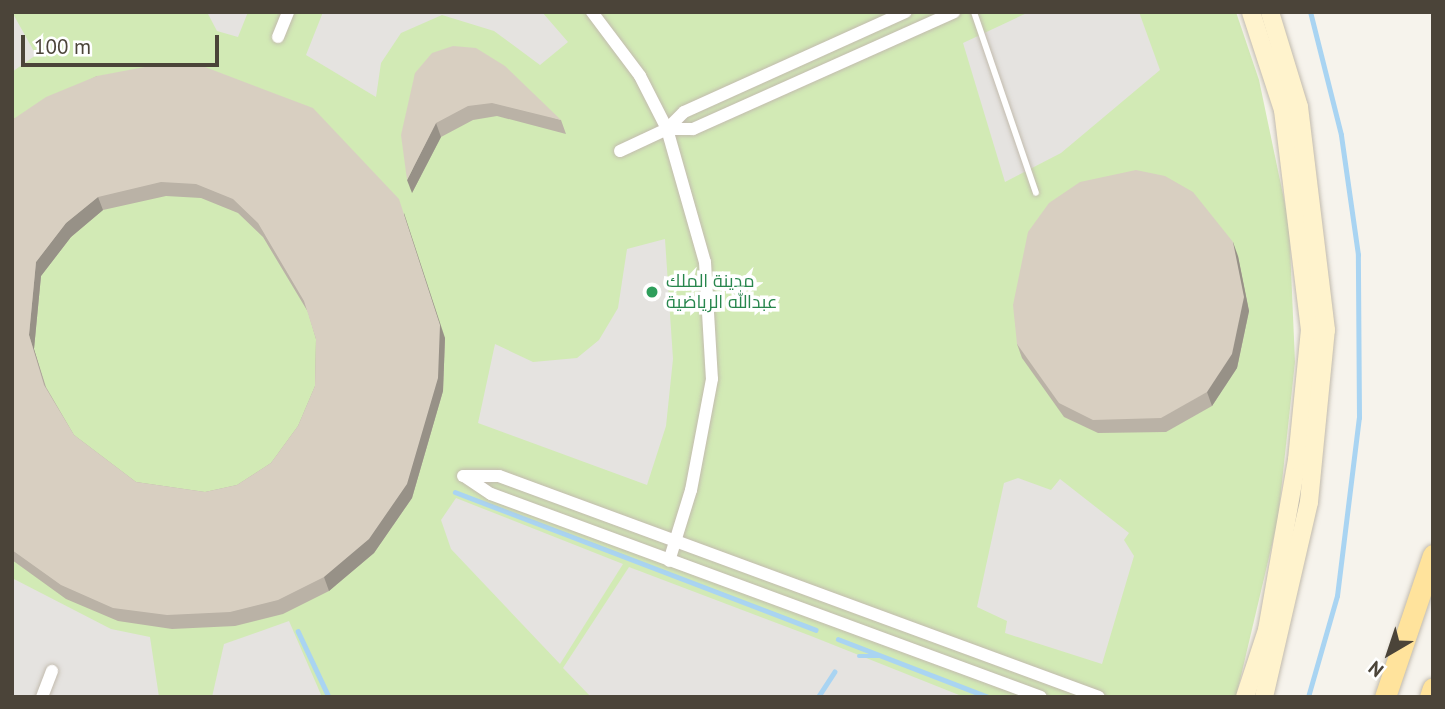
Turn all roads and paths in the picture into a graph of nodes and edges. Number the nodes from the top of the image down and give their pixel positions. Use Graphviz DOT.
graph roads {
  1 [pos="288,12"];
  2 [pos="592,12"];
  3 [pos="905,12"];
  4 [pos="954,12"];
  5 [pos="974,12"];
  6 [pos="1251,12"];
  7 [pos="1270,12"];
  8 [pos="278,37"];
  9 [pos="667,129"];
  10 [pos="620,151"];
  11 [pos="1035,193"];
  12 [pos="675,542"];
  13 [pos="1433,555"];
  14 [pos="669,561"];
  15 [pos="52,671"];
  16 [pos="1433,688"];
  17 [pos="42,697"];
  18 [pos="1041,697"];
  19 [pos="1099,697"];
  20 [pos="1245,697"];
  21 [pos="1264,697"];
  22 [pos="1385,697"];
  23 [pos="1430,697"];
  1 -- 8 [label="street"];
  2 -- 9 [label="street"];
  3 -- 9 [label="street"];
  4 -- 9 [label="street"];
  5 -- 11 [label="lane"];
  6 -- 20 [label="main road"];
  7 -- 21 [label="main road"];
  9 -- 10 [label="street"];
  9 -- 12 [label="street"];
  12 -- 14 [label="street"];
  12 -- 14 [label="street"];
  12 -- 19 [label="street"];
  13 -- 22 [label="main road"];
  14 -- 18 [label="street"];
  15 -- 17 [label="street"];
  16 -- 23 [label="main road"];
}
